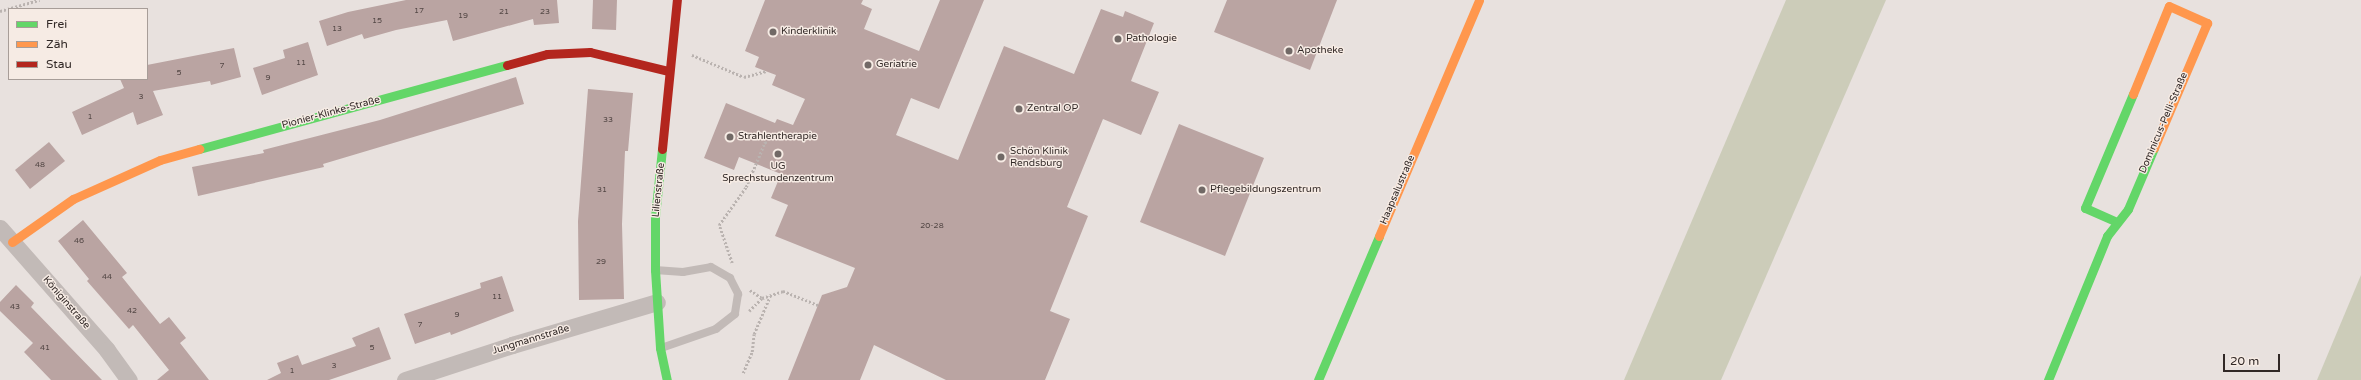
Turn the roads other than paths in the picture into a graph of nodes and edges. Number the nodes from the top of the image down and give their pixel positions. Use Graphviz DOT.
graph roads {
  1 [pos="677,0"];
  2 [pos="1479,0"];
  3 [pos="668,71"];
  4 [pos="2117,222"];
  5 [pos="0,228"];
  6 [pos="12,242"];
  7 [pos="655,270"];
  8 [pos="657,302"];
  9 [pos="660,348"];
  10 [pos="129,380"];
  11 [pos="405,380"];
  12 [pos="667,380"];
  13 [pos="1318,380"];
  14 [pos="2048,380"];
  1 -- 3 [label="street, Lilienstraße"];
  2 -- 13 [label="street, Haapsalustraße"];
  3 -- 6 [label="street, Pionier-Klinke-Straße"];
  3 -- 7 [label="street, Lilienstraße"];
  4 -- 4 [label="street, Dominicus-Pelli-Straße"];
  4 -- 14 [label="street, Dominicus-Pelli-Straße"];
  5 -- 6 [label="street, Königinstraße"];
  6 -- 10 [label="street, Königinstraße"];
  7 -- 8 [label="street, Lilienstraße"];
  7 -- 9 [label="lane"];
  8 -- 9 [label="street, Lilienstraße"];
  8 -- 11 [label="street, Jungmannstraße"];
  9 -- 12 [label="street, Lilienstraße"];
}
